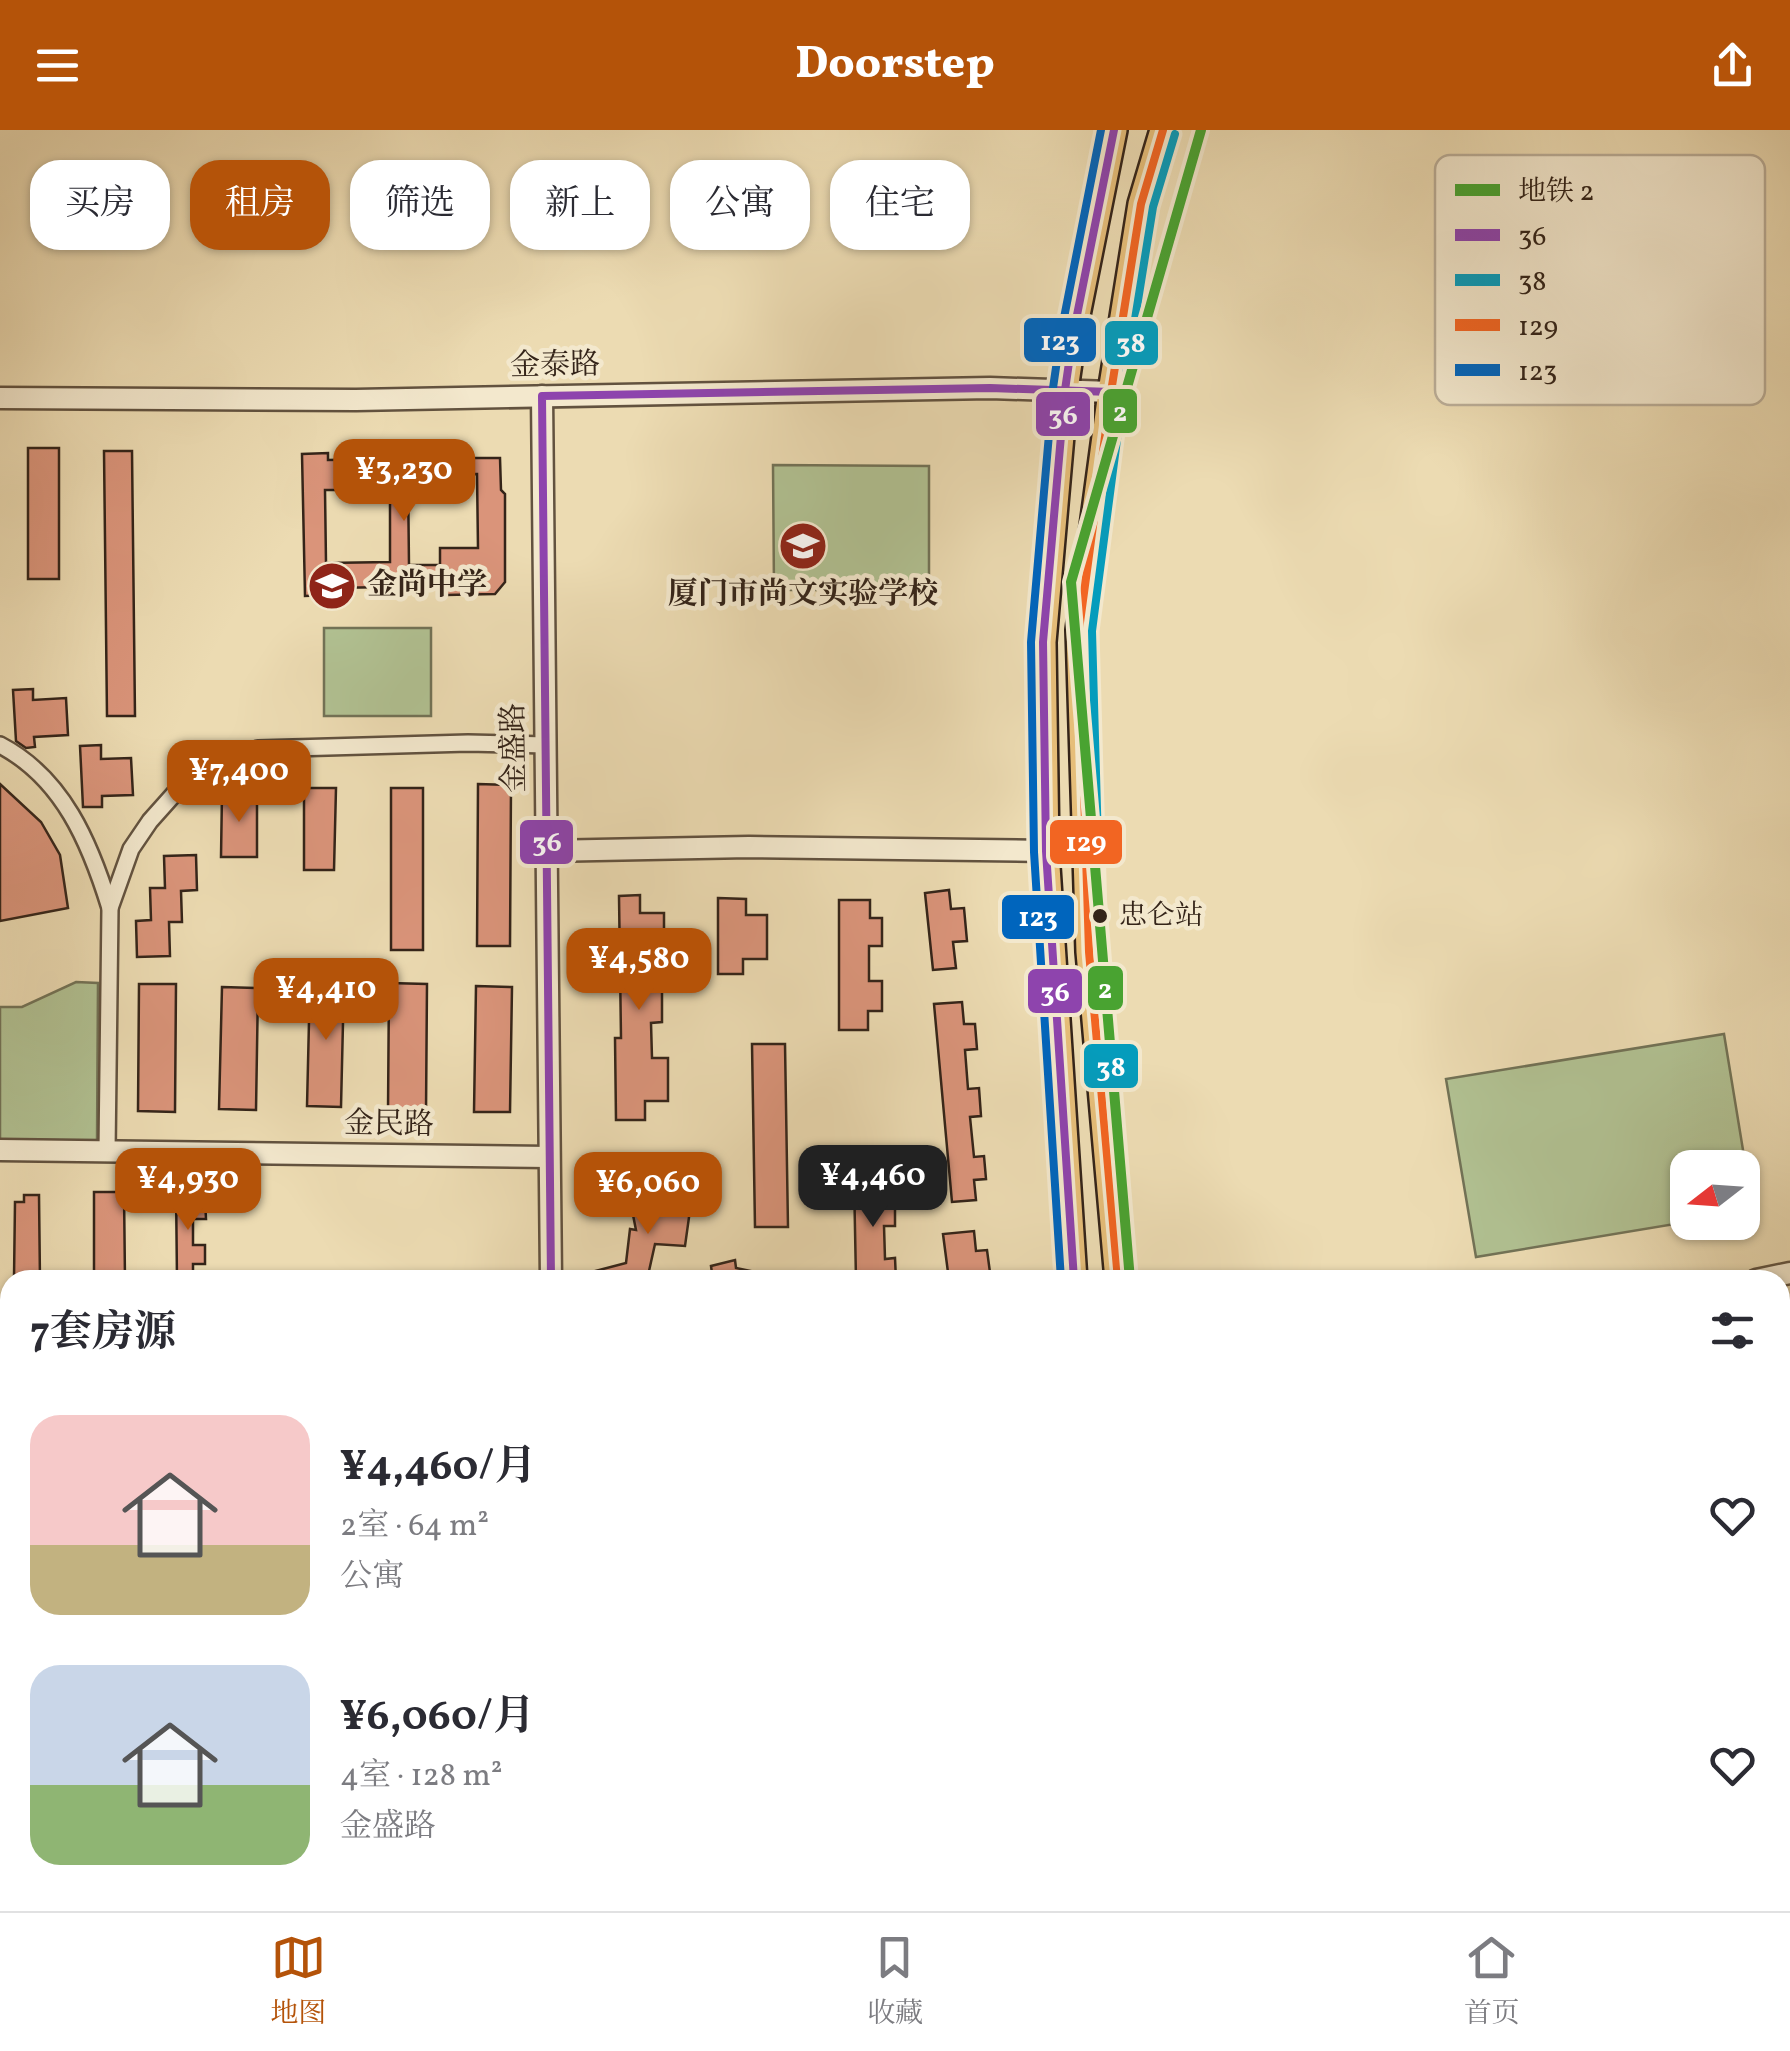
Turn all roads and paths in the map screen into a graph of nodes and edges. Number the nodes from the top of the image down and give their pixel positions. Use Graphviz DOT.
graph roads {
  1 [pos="1114,130"];
  2 [pos="1163,130"];
  3 [pos="1064,390"];
  4 [pos="1111,392"];
  5 [pos="542,396"];
  6 [pos="0,398"];
  7 [pos="0,745"];
  8 [pos="546,745"];
  9 [pos="546,850"];
  10 [pos="1046,851"];
  11 [pos="110,908"];
  12 [pos="0,1150"];
  13 [pos="108,1151"];
  14 [pos="550,1157"];
  15 [pos="550,1270"];
  16 [pos="1073,1270"];
  17 [pos="1117,1270"];
  1 -- 3 [label="main road"];
  2 -- 4 [label="main road"];
  3 -- 4 [label="street, 金泰路"];
  3 -- 5 [label="street, 金泰路"];
  3 -- 10 [label="main road"];
  4 -- 17 [label="main road"];
  5 -- 6 [label="street, 金泰路"];
  5 -- 8 [label="street, 金盛路"];
  7 -- 11 [label="street"];
  8 -- 9 [label="street, 金盛路"];
  8 -- 11 [label="street"];
  9 -- 10 [label="street"];
  9 -- 14 [label="street, 金盛路"];
  10 -- 16 [label="main road"];
  11 -- 13 [label="street"];
  12 -- 13 [label="street, 金民路"];
  13 -- 14 [label="street, 金民路"];
  14 -- 15 [label="street, 金盛路"];
}
